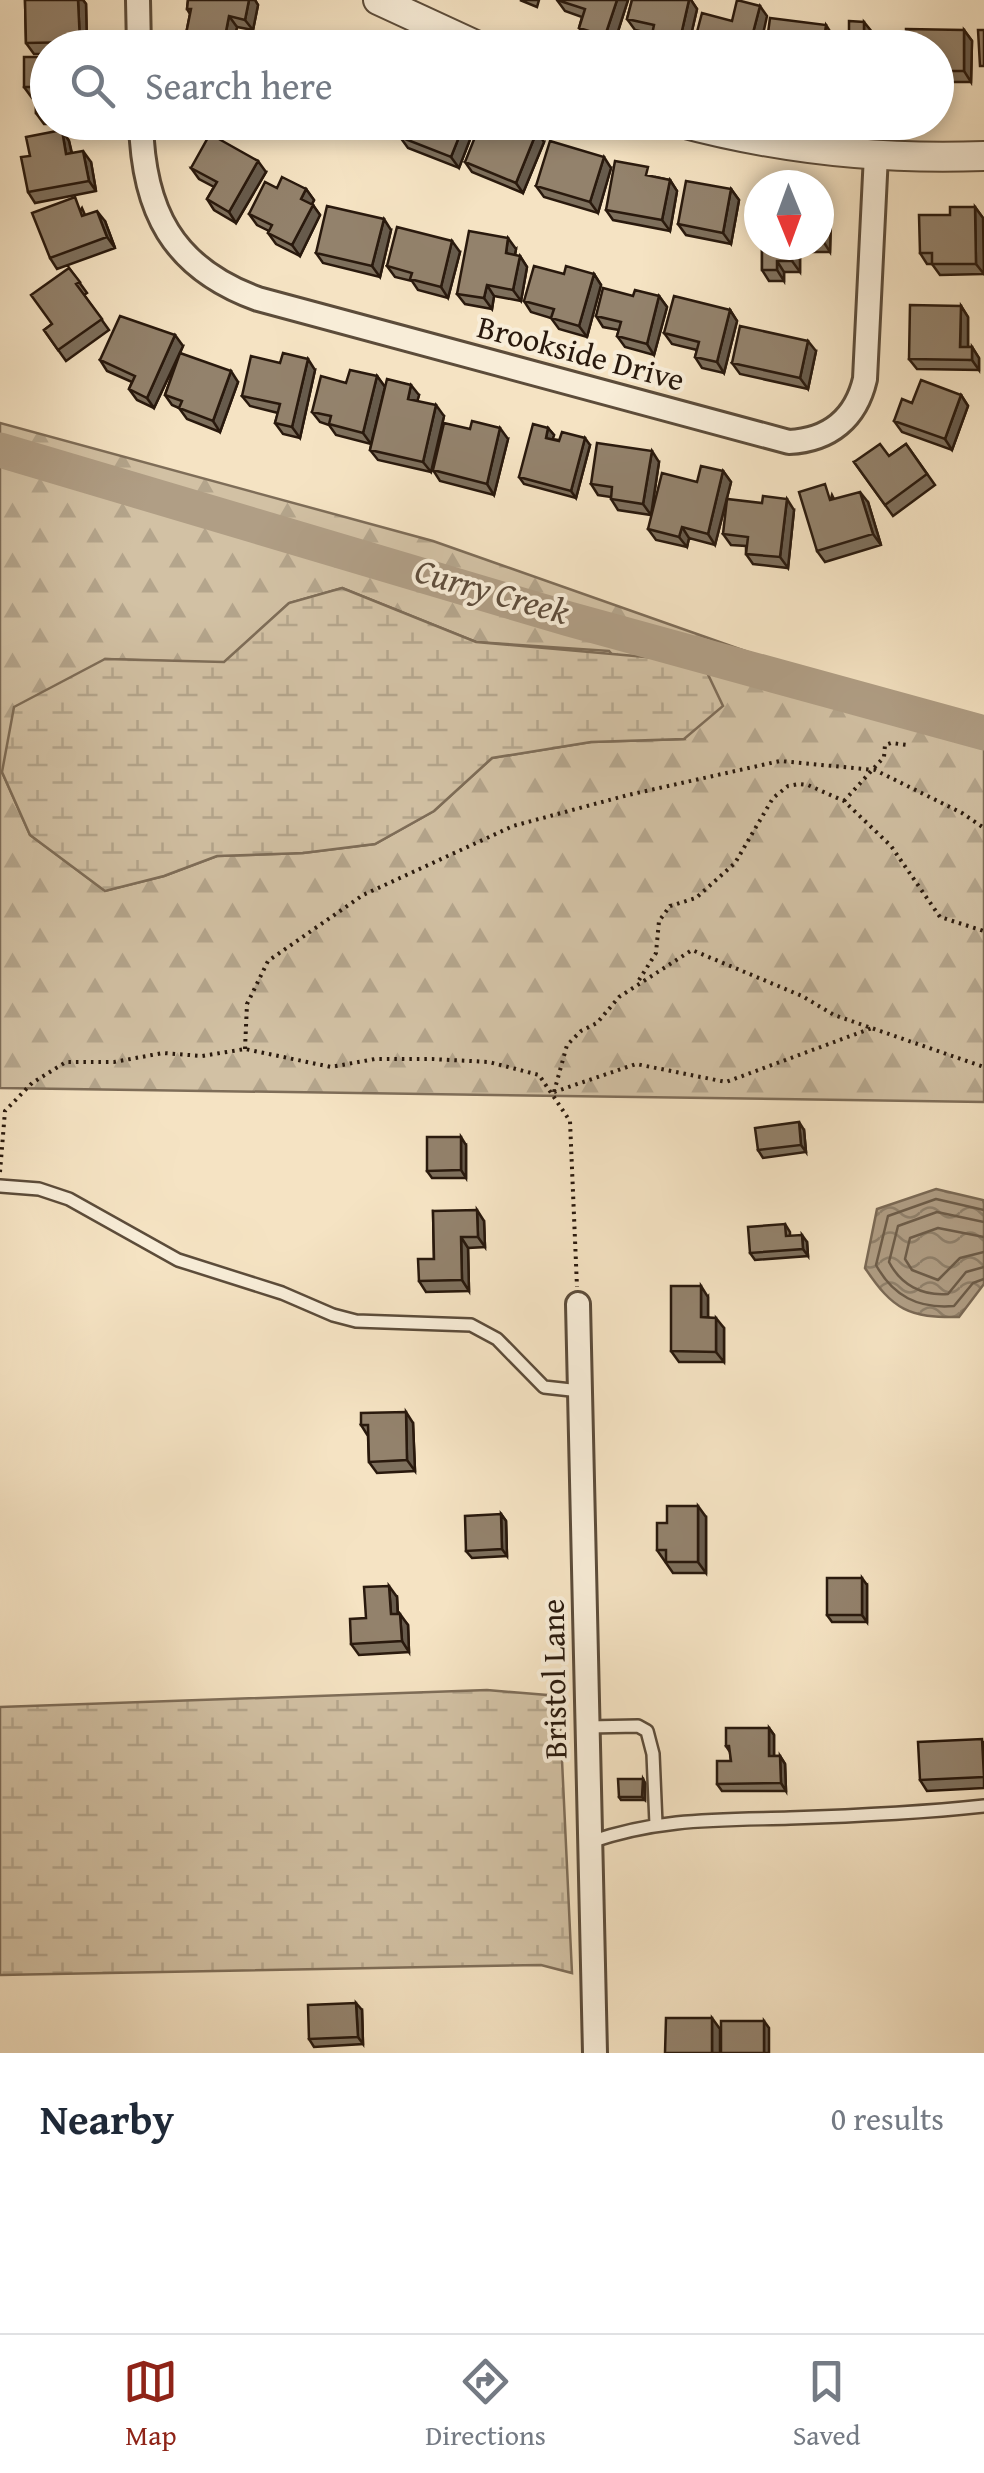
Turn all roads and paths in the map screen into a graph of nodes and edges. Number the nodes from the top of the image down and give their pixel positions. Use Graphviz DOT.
graph roads {
  1 [pos="138,0"];
  2 [pos="378,0"];
  3 [pos="420,8"];
  4 [pos="139,30"];
  5 [pos="454,30"];
  6 [pos="142,140"];
  7 [pos="765,140"];
  8 [pos="876,155"];
  9 [pos="984,156"];
  10 [pos="907,745"];
  11 [pos="875,770"];
  12 [pos="844,801"];
  13 [pos="984,828"];
  14 [pos="984,930"];
  15 [pos="636,984"];
  16 [pos="872,1028"];
  17 [pos="245,1049"];
  18 [pos="984,1067"];
  19 [pos="554,1092"];
  20 [pos="0,1177"];
  21 [pos="0,1186"];
  22 [pos="578,1304"];
  23 [pos="580,1391"];
  24 [pos="588,1726"];
  25 [pos="984,1806"];
  26 [pos="656,1824"];
  27 [pos="590,1842"];
  28 [pos="595,2053"];
  1 -- 4 [label="street"];
  2 -- 3 [label="street"];
  3 -- 5 [label="street"];
  6 -- 8 [label="street, Brookside Drive"];
  7 -- 8 [label="street"];
  8 -- 9 [label="street"];
  10 -- 11 [label="path"];
  11 -- 12 [label="path"];
  11 -- 13 [label="path"];
  11 -- 17 [label="path"];
  12 -- 14 [label="path"];
  12 -- 15 [label="path"];
  15 -- 16 [label="path"];
  15 -- 19 [label="path"];
  16 -- 18 [label="path"];
  16 -- 19 [label="path"];
  17 -- 19 [label="path"];
  17 -- 20 [label="path"];
  19 -- 22 [label="path"];
  21 -- 23 [label="lane"];
  22 -- 23 [label="street, Bristol Lane"];
  23 -- 24 [label="street, Bristol Lane"];
  24 -- 26 [label="lane"];
  24 -- 27 [label="street, Bristol Lane"];
  25 -- 26 [label="lane"];
  26 -- 27 [label="lane"];
  27 -- 28 [label="street, Bristol Lane"];
}
